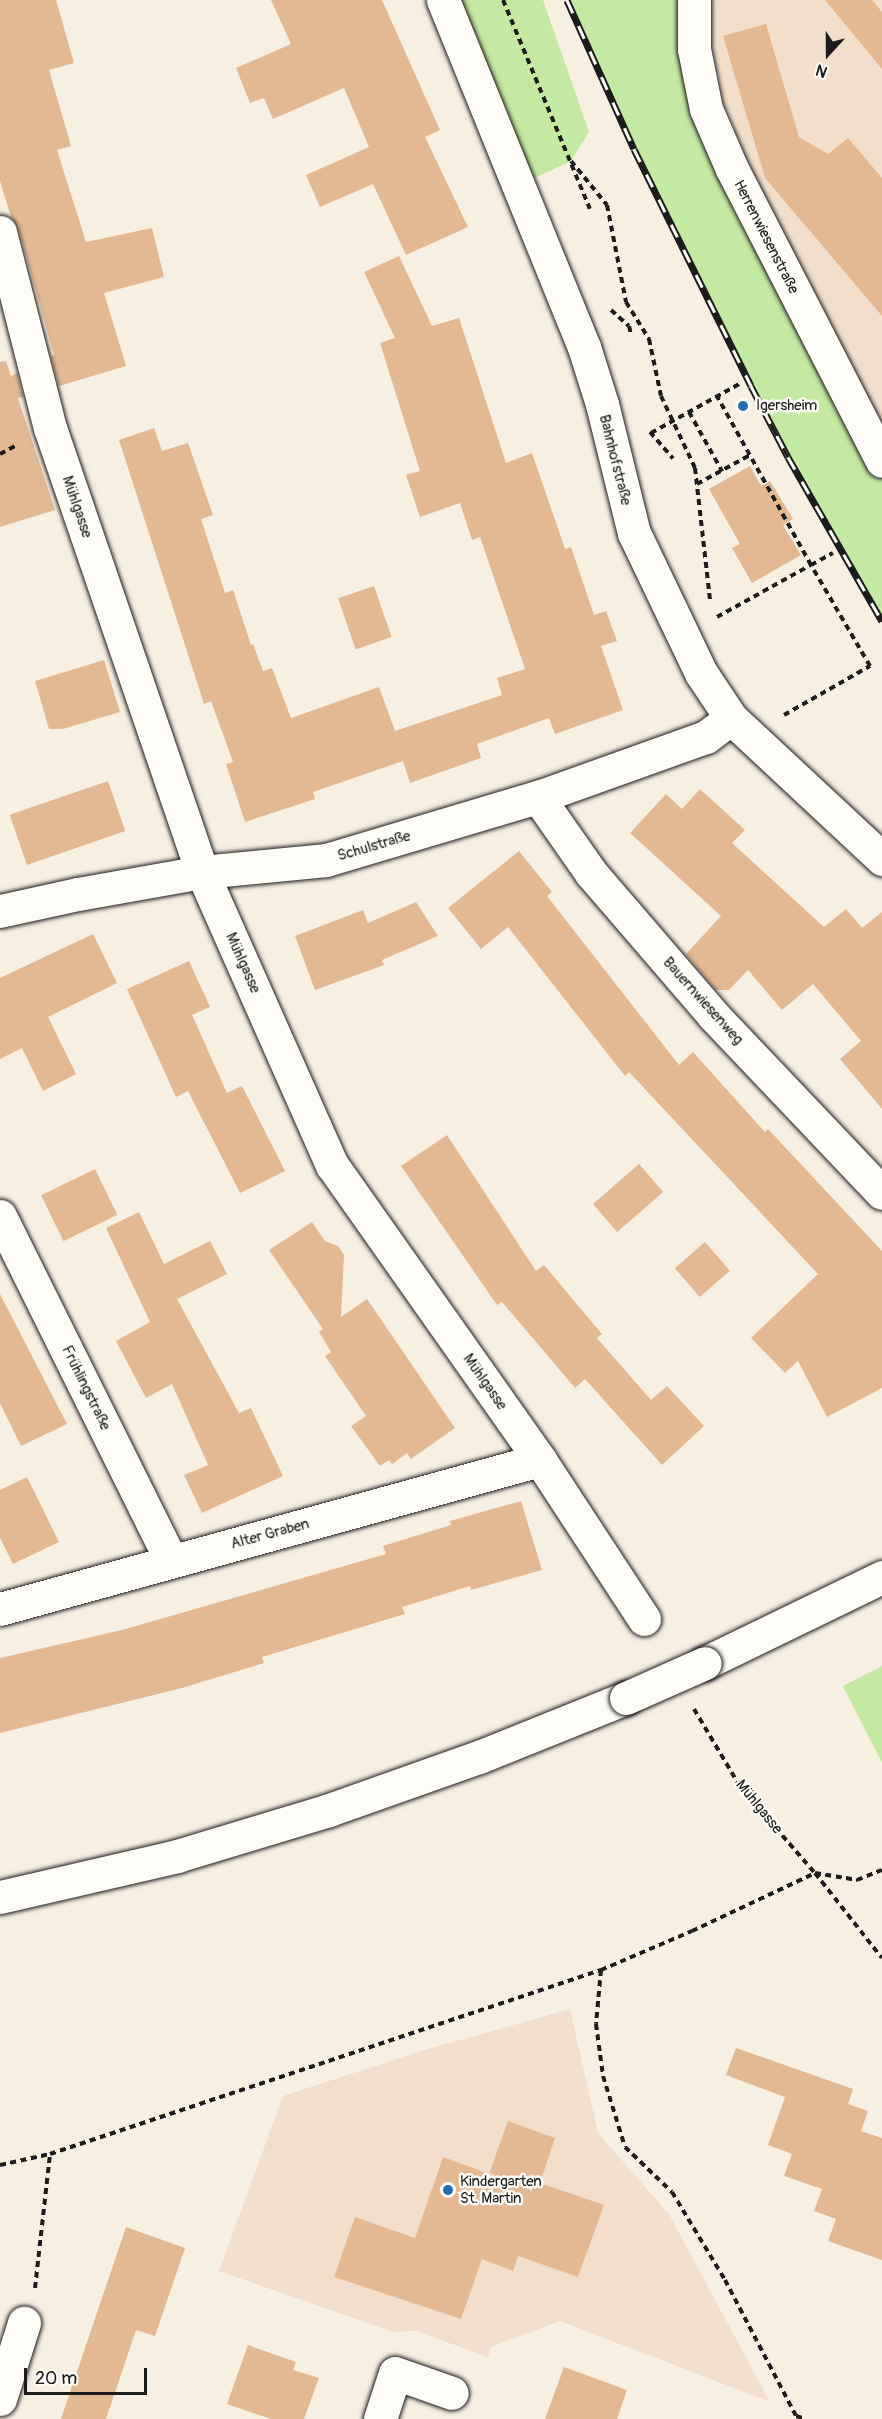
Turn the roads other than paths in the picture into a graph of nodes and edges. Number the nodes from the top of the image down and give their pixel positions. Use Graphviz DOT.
graph roads {
  1 [pos="443,0"];
  2 [pos="694,0"];
  3 [pos="0,232"];
  4 [pos="882,461"];
  5 [pos="732,718"];
  6 [pos="538,797"];
  7 [pos="882,859"];
  8 [pos="202,872"];
  9 [pos="0,911"];
  10 [pos="882,1193"];
  11 [pos="0,1216"];
  12 [pos="540,1460"];
  13 [pos="171,1560"];
  14 [pos="882,1577"];
  15 [pos="0,1609"];
  16 [pos="644,1619"];
  17 [pos="0,1897"];
  18 [pos="24,2323"];
  19 [pos="452,2393"];
  20 [pos="0,2399"];
  21 [pos="380,2419"];
  1 -- 5 [label="street, Bahnhofstraße"];
  2 -- 4 [label="street, Herrenwiesenstraße"];
  3 -- 8 [label="street, Mühlgasse"];
  5 -- 6 [label="street, Schulstraße"];
  5 -- 7 [label="street, Bahnhofstraße"];
  6 -- 8 [label="street, Schulstraße"];
  6 -- 10 [label="street, Bauernwiesenweg"];
  8 -- 9 [label="street, Schulstraße"];
  8 -- 12 [label="street, Mühlgasse"];
  11 -- 13 [label="street, Frühlingstraße"];
  12 -- 13 [label="street, Alter Graben"];
  12 -- 16 [label="street, Mühlgasse"];
  13 -- 15 [label="street, Alter Graben"];
  14 -- 17 [label="street, bridge"];
  18 -- 20 [label="street"];
  19 -- 21 [label="street"];
}
